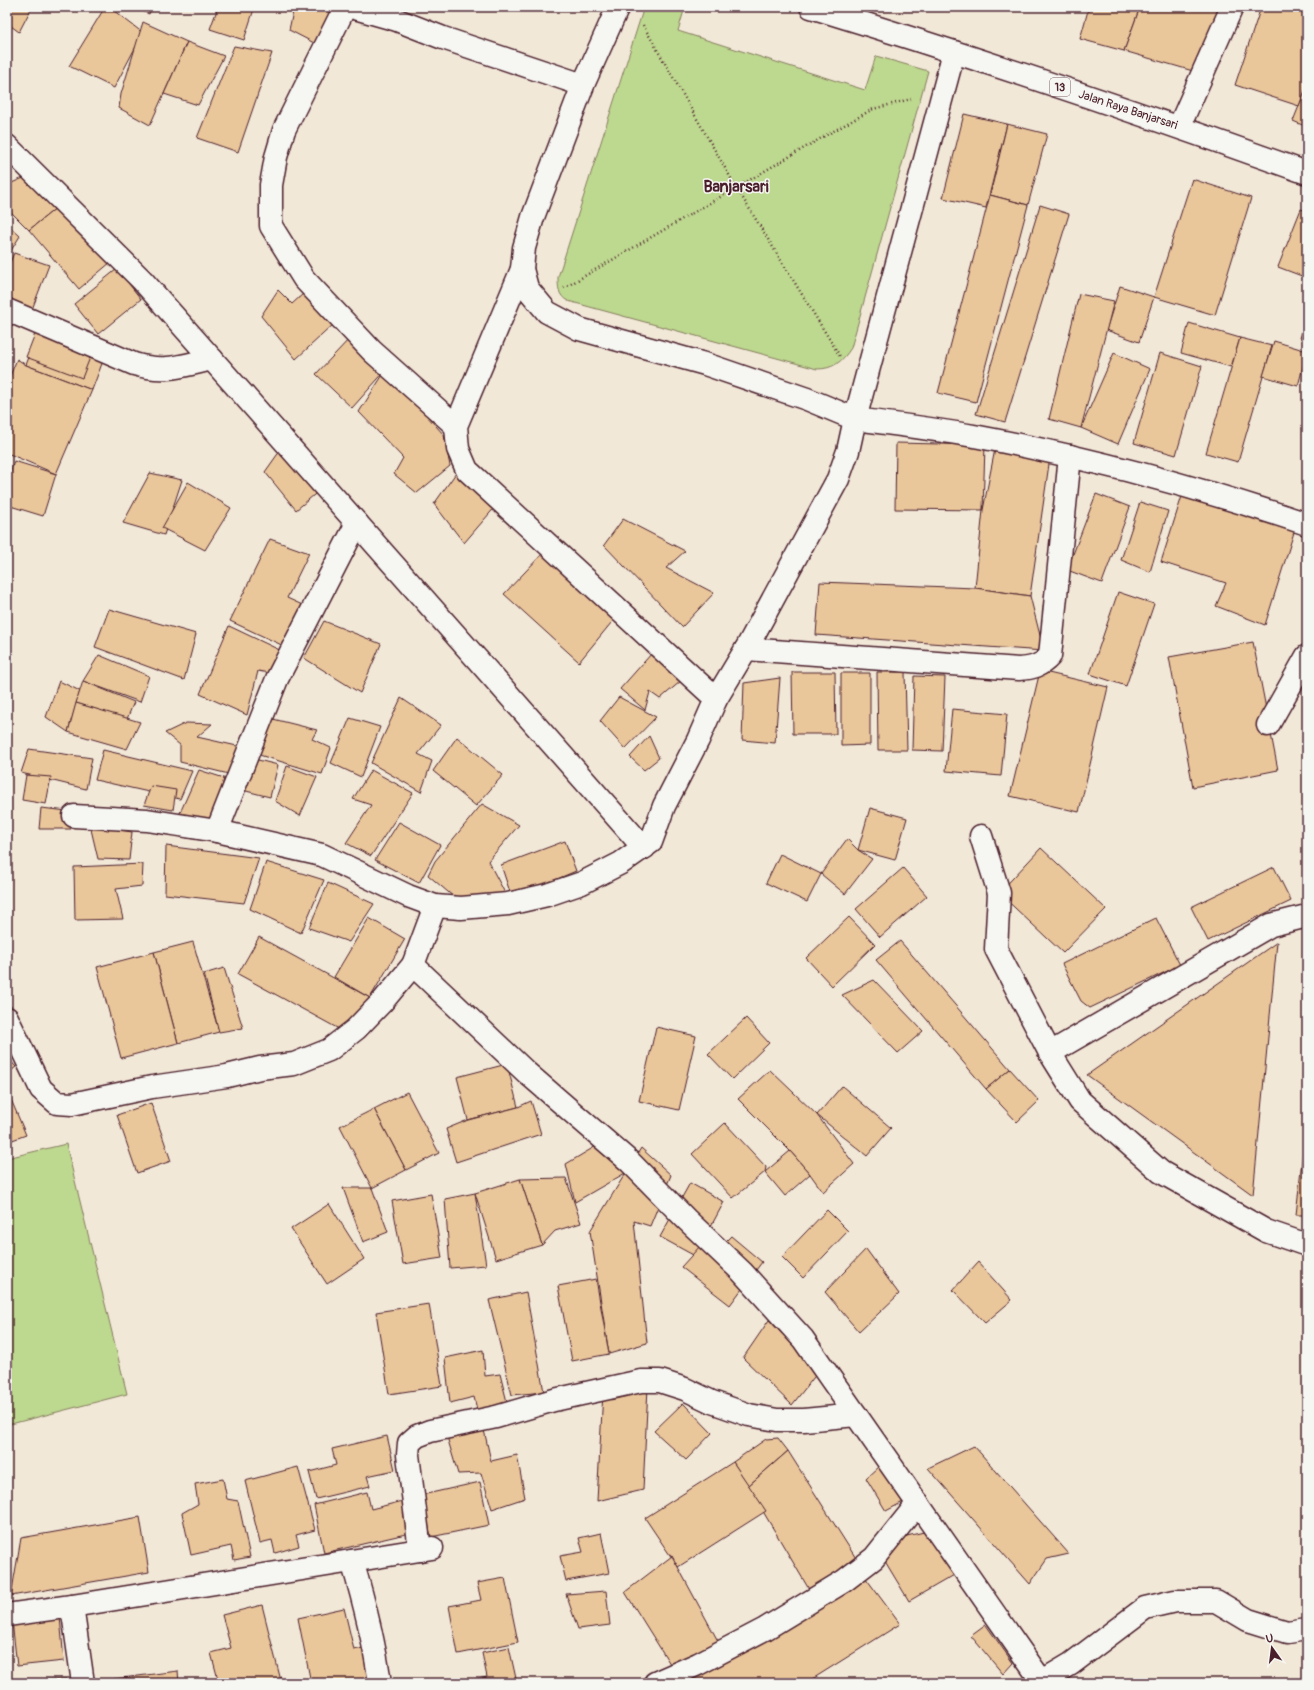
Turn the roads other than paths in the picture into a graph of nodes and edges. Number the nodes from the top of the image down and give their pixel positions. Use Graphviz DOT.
graph roads {
  1 [pos="345,7"];
  2 [pos="351,7"];
  3 [pos="618,7"];
  4 [pos="811,7"];
  5 [pos="1232,7"];
  6 [pos="954,52"];
  7 [pos="583,85"];
  8 [pos="1179,127"];
  9 [pos="7,146"];
  10 [pos="1307,173"];
  11 [pos="522,269"];
  12 [pos="7,310"];
  13 [pos="212,359"];
  14 [pos="855,418"];
  15 [pos="456,426"];
  16 [pos="1070,456"];
  17 [pos="357,523"];
  18 [pos="1307,524"];
  19 [pos="746,649"];
  20 [pos="1307,656"];
  21 [pos="716,699"];
  22 [pos="1268,725"];
  23 [pos="74,816"];
  24 [pos="217,831"];
  25 [pos="981,836"];
  26 [pos="644,848"];
  27 [pos="435,906"];
  28 [pos="1307,916"];
  29 [pos="413,965"];
  30 [pos="7,1018"];
  31 [pos="1050,1053"];
  32 [pos="1307,1245"];
  33 [pos="856,1415"];
  34 [pos="918,1504"];
  35 [pos="352,1561"];
  36 [pos="72,1606"];
  37 [pos="7,1615"];
  38 [pos="1307,1629"];
  39 [pos="83,1683"];
  40 [pos="380,1683"];
  41 [pos="655,1683"];
  42 [pos="1041,1683"];
  1 -- 15 [label="main road"];
  2 -- 7 [label="main road"];
  3 -- 7 [label="main road"];
  4 -- 6 [label="main road, Jalan Raya Banjarsari / 13"];
  5 -- 8 [label="main road"];
  6 -- 8 [label="main road, Jalan Raya Banjarsari / 13"];
  6 -- 14 [label="main road"];
  7 -- 11 [label="main road"];
  8 -- 10 [label="main road, Jalan Raya Banjarsari / 13"];
  9 -- 13 [label="main road"];
  11 -- 14 [label="main road"];
  11 -- 15 [label="main road"];
  12 -- 13 [label="main road"];
  13 -- 17 [label="main road"];
  14 -- 16 [label="main road"];
  14 -- 19 [label="main road"];
  15 -- 21 [label="main road"];
  16 -- 18 [label="main road"];
  16 -- 19 [label="main road"];
  17 -- 24 [label="main road"];
  17 -- 26 [label="main road"];
  19 -- 21 [label="main road"];
  20 -- 22 [label="main road"];
  21 -- 26 [label="main road"];
  23 -- 24 [label="main road"];
  24 -- 27 [label="main road"];
  25 -- 31 [label="main road"];
  26 -- 27 [label="main road"];
  27 -- 29 [label="main road"];
  28 -- 31 [label="main road"];
  29 -- 30 [label="main road"];
  29 -- 33 [label="main road"];
  31 -- 32 [label="main road"];
  33 -- 34 [label="main road"];
  33 -- 35 [label="main road"];
  34 -- 41 [label="main road"];
  34 -- 42 [label="main road"];
  35 -- 36 [label="main road"];
  35 -- 40 [label="main road"];
  36 -- 37 [label="main road"];
  36 -- 39 [label="main road"];
  38 -- 42 [label="main road"];
}
